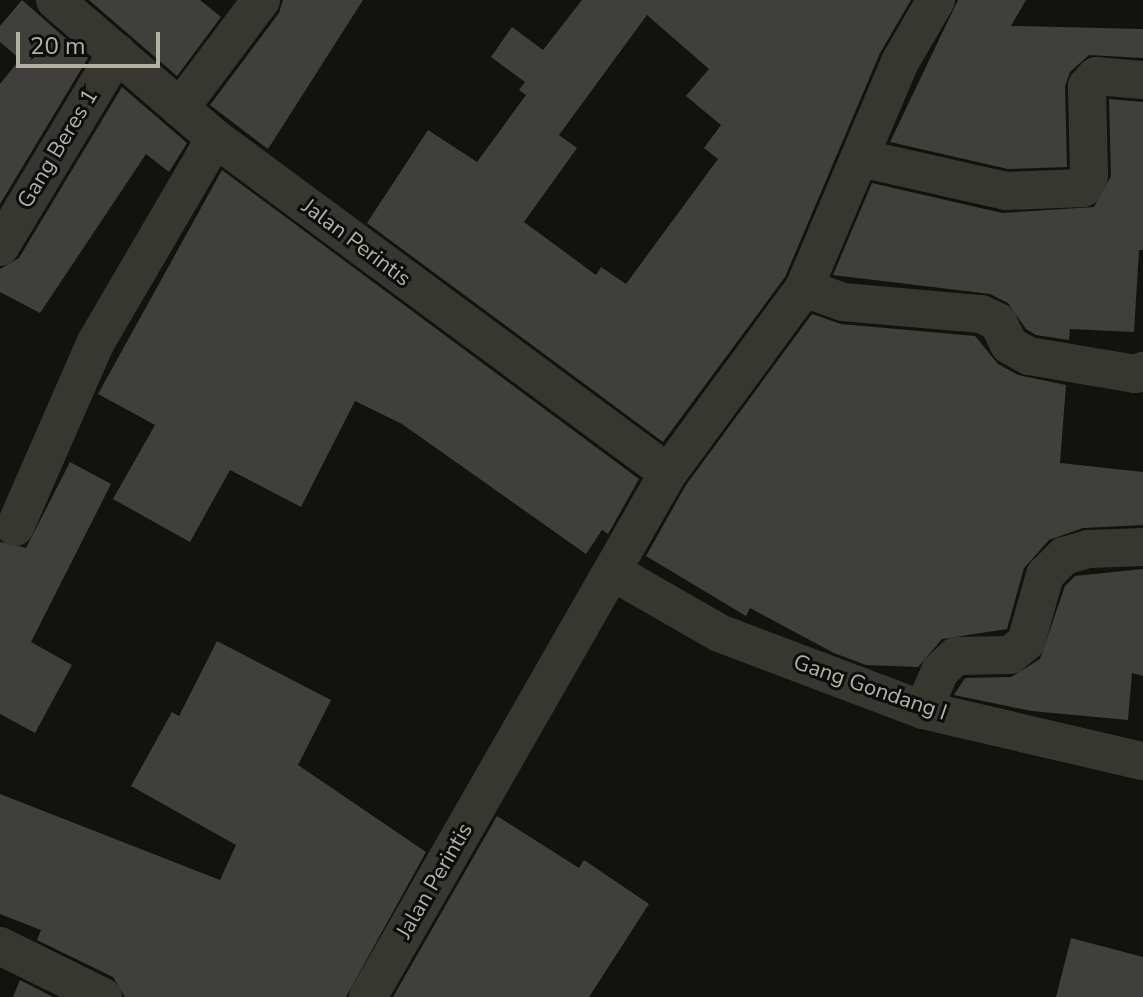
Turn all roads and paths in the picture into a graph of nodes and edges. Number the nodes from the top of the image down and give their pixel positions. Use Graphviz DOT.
graph roads {
  1 [pos="55,0"];
  2 [pos="261,0"];
  3 [pos="936,0"];
  4 [pos="117,52"];
  5 [pos="1143,80"];
  6 [pos="180,108"];
  7 [pos="215,138"];
  8 [pos="860,158"];
  9 [pos="0,247"];
  10 [pos="804,288"];
  11 [pos="1143,371"];
  12 [pos="668,473"];
  13 [pos="15,527"];
  14 [pos="1143,547"];
  15 [pos="613,572"];
  16 [pos="923,710"];
  17 [pos="1143,761"];
  18 [pos="0,946"];
  19 [pos="103,997"];
  20 [pos="368,997"];
  1 -- 4 [label="street, Jalan Perintis"];
  2 -- 6 [label="street"];
  3 -- 8 [label="street, Jalan Perintis"];
  4 -- 6 [label="street, Jalan Perintis"];
  4 -- 9 [label="street, Gang Beres 1"];
  5 -- 8 [label="street"];
  6 -- 7 [label="street, Jalan Perintis"];
  7 -- 12 [label="street, Jalan Perintis"];
  7 -- 13 [label="street"];
  8 -- 10 [label="street, Jalan Perintis"];
  10 -- 11 [label="street"];
  10 -- 12 [label="street, Jalan Perintis"];
  12 -- 15 [label="street, Jalan Perintis"];
  14 -- 16 [label="street"];
  15 -- 16 [label="street, Gang Gondang I"];
  15 -- 20 [label="street, Jalan Perintis"];
  16 -- 17 [label="street, Gang Gondang I"];
  18 -- 19 [label="street"];
}
